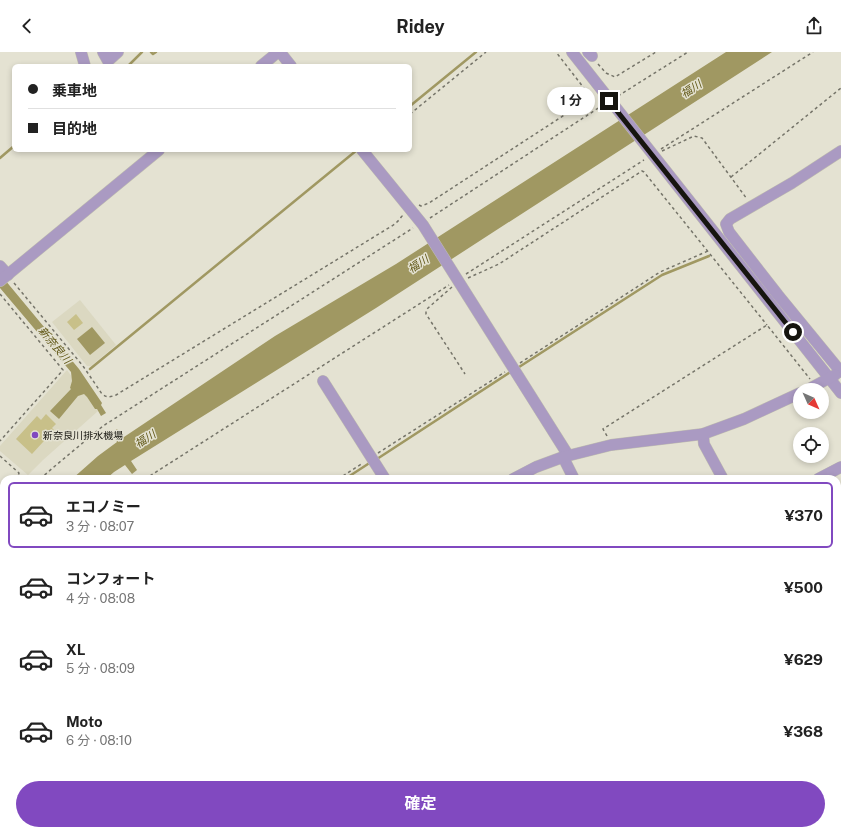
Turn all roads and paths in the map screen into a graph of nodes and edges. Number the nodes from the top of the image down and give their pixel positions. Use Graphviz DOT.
graph roads {
  1 [pos="81,52"];
  2 [pos="103,52"];
  3 [pos="118,52"];
  4 [pos="279,52"];
  5 [pos="486,52"];
  6 [pos="556,52"];
  7 [pos="572,52"];
  8 [pos="656,52"];
  9 [pos="688,52"];
  10 [pos="813,52"];
  11 [pos="590,54"];
  12 [pos="84,64"];
  13 [pos="264,64"];
  14 [pos="289,64"];
  15 [pos="841,88"];
  16 [pos="610,103"];
  17 [pos="412,112"];
  18 [pos="841,151"];
  19 [pos="153,152"];
  20 [pos="364,152"];
  21 [pos="651,155"];
  22 [pos="731,177"];
  23 [pos="418,204"];
  24 [pos="752,206"];
  25 [pos="401,210"];
  26 [pos="422,224"];
  27 [pos="708,251"];
  28 [pos="0,266"];
  29 [pos="4,278"];
  30 [pos="457,279"];
  31 [pos="0,294"];
  32 [pos="767,325"];
  33 [pos="513,367"];
  34 [pos="841,372"];
  35 [pos="465,374"];
  36 [pos="830,379"];
  37 [pos="323,381"];
  38 [pos="808,383"];
  39 [pos="822,383"];
  40 [pos="841,392"];
  41 [pos="793,396"];
  42 [pos="703,434"];
  43 [pos="0,441"];
  44 [pos="611,445"];
  45 [pos="0,456"];
  46 [pos="566,456"];
  47 [pos="372,458"];
  48 [pos="841,468"];
  49 [pos="18,475"];
  50 [pos="45,475"];
  51 [pos="151,475"];
  52 [pos="344,475"];
  53 [pos="383,475"];
  54 [pos="521,475"];
  55 [pos="573,475"];
  56 [pos="721,475"];
  57 [pos="826,475"];
  1 -- 12 [label="street"];
  2 -- 3 [label="street"];
  4 -- 13 [label="street"];
  4 -- 14 [label="street"];
  5 -- 17 [label="path"];
  6 -- 23 [label="path"];
  7 -- 16 [label="street"];
  8 -- 11 [label="path"];
  9 -- 16 [label="path"];
  10 -- 21 [label="path"];
  15 -- 22 [label="path"];
  16 -- 21 [label="street"];
  16 -- 26 [label="path"];
  18 -- 24 [label="street"];
  19 -- 29 [label="street"];
  20 -- 26 [label="street"];
  21 -- 22 [label="path"];
  21 -- 30 [label="path"];
  21 -- 36 [label="street"];
  22 -- 24 [label="path"];
  24 -- 34 [label="street"];
  25 -- 29 [label="path"];
  26 -- 30 [label="street"];
  26 -- 50 [label="path"];
  27 -- 30 [label="path"];
  27 -- 32 [label="path"];
  27 -- 33 [label="path"];
  28 -- 29 [label="street"];
  30 -- 33 [label="street"];
  30 -- 35 [label="path"];
  30 -- 51 [label="path"];
  31 -- 43 [label="path"];
  32 -- 38 [label="path"];
  32 -- 44 [label="path"];
  33 -- 46 [label="street"];
  33 -- 47 [label="path"];
  34 -- 36 [label="street"];
  36 -- 39 [label="street"];
  36 -- 40 [label="street"];
  37 -- 47 [label="street"];
  41 -- 42 [label="street"];
  42 -- 44 [label="street"];
  42 -- 56 [label="street"];
  44 -- 46 [label="street"];
  45 -- 49 [label="path"];
  46 -- 54 [label="street"];
  46 -- 55 [label="street"];
  47 -- 52 [label="path"];
  47 -- 53 [label="street"];
  48 -- 57 [label="street"];
}
